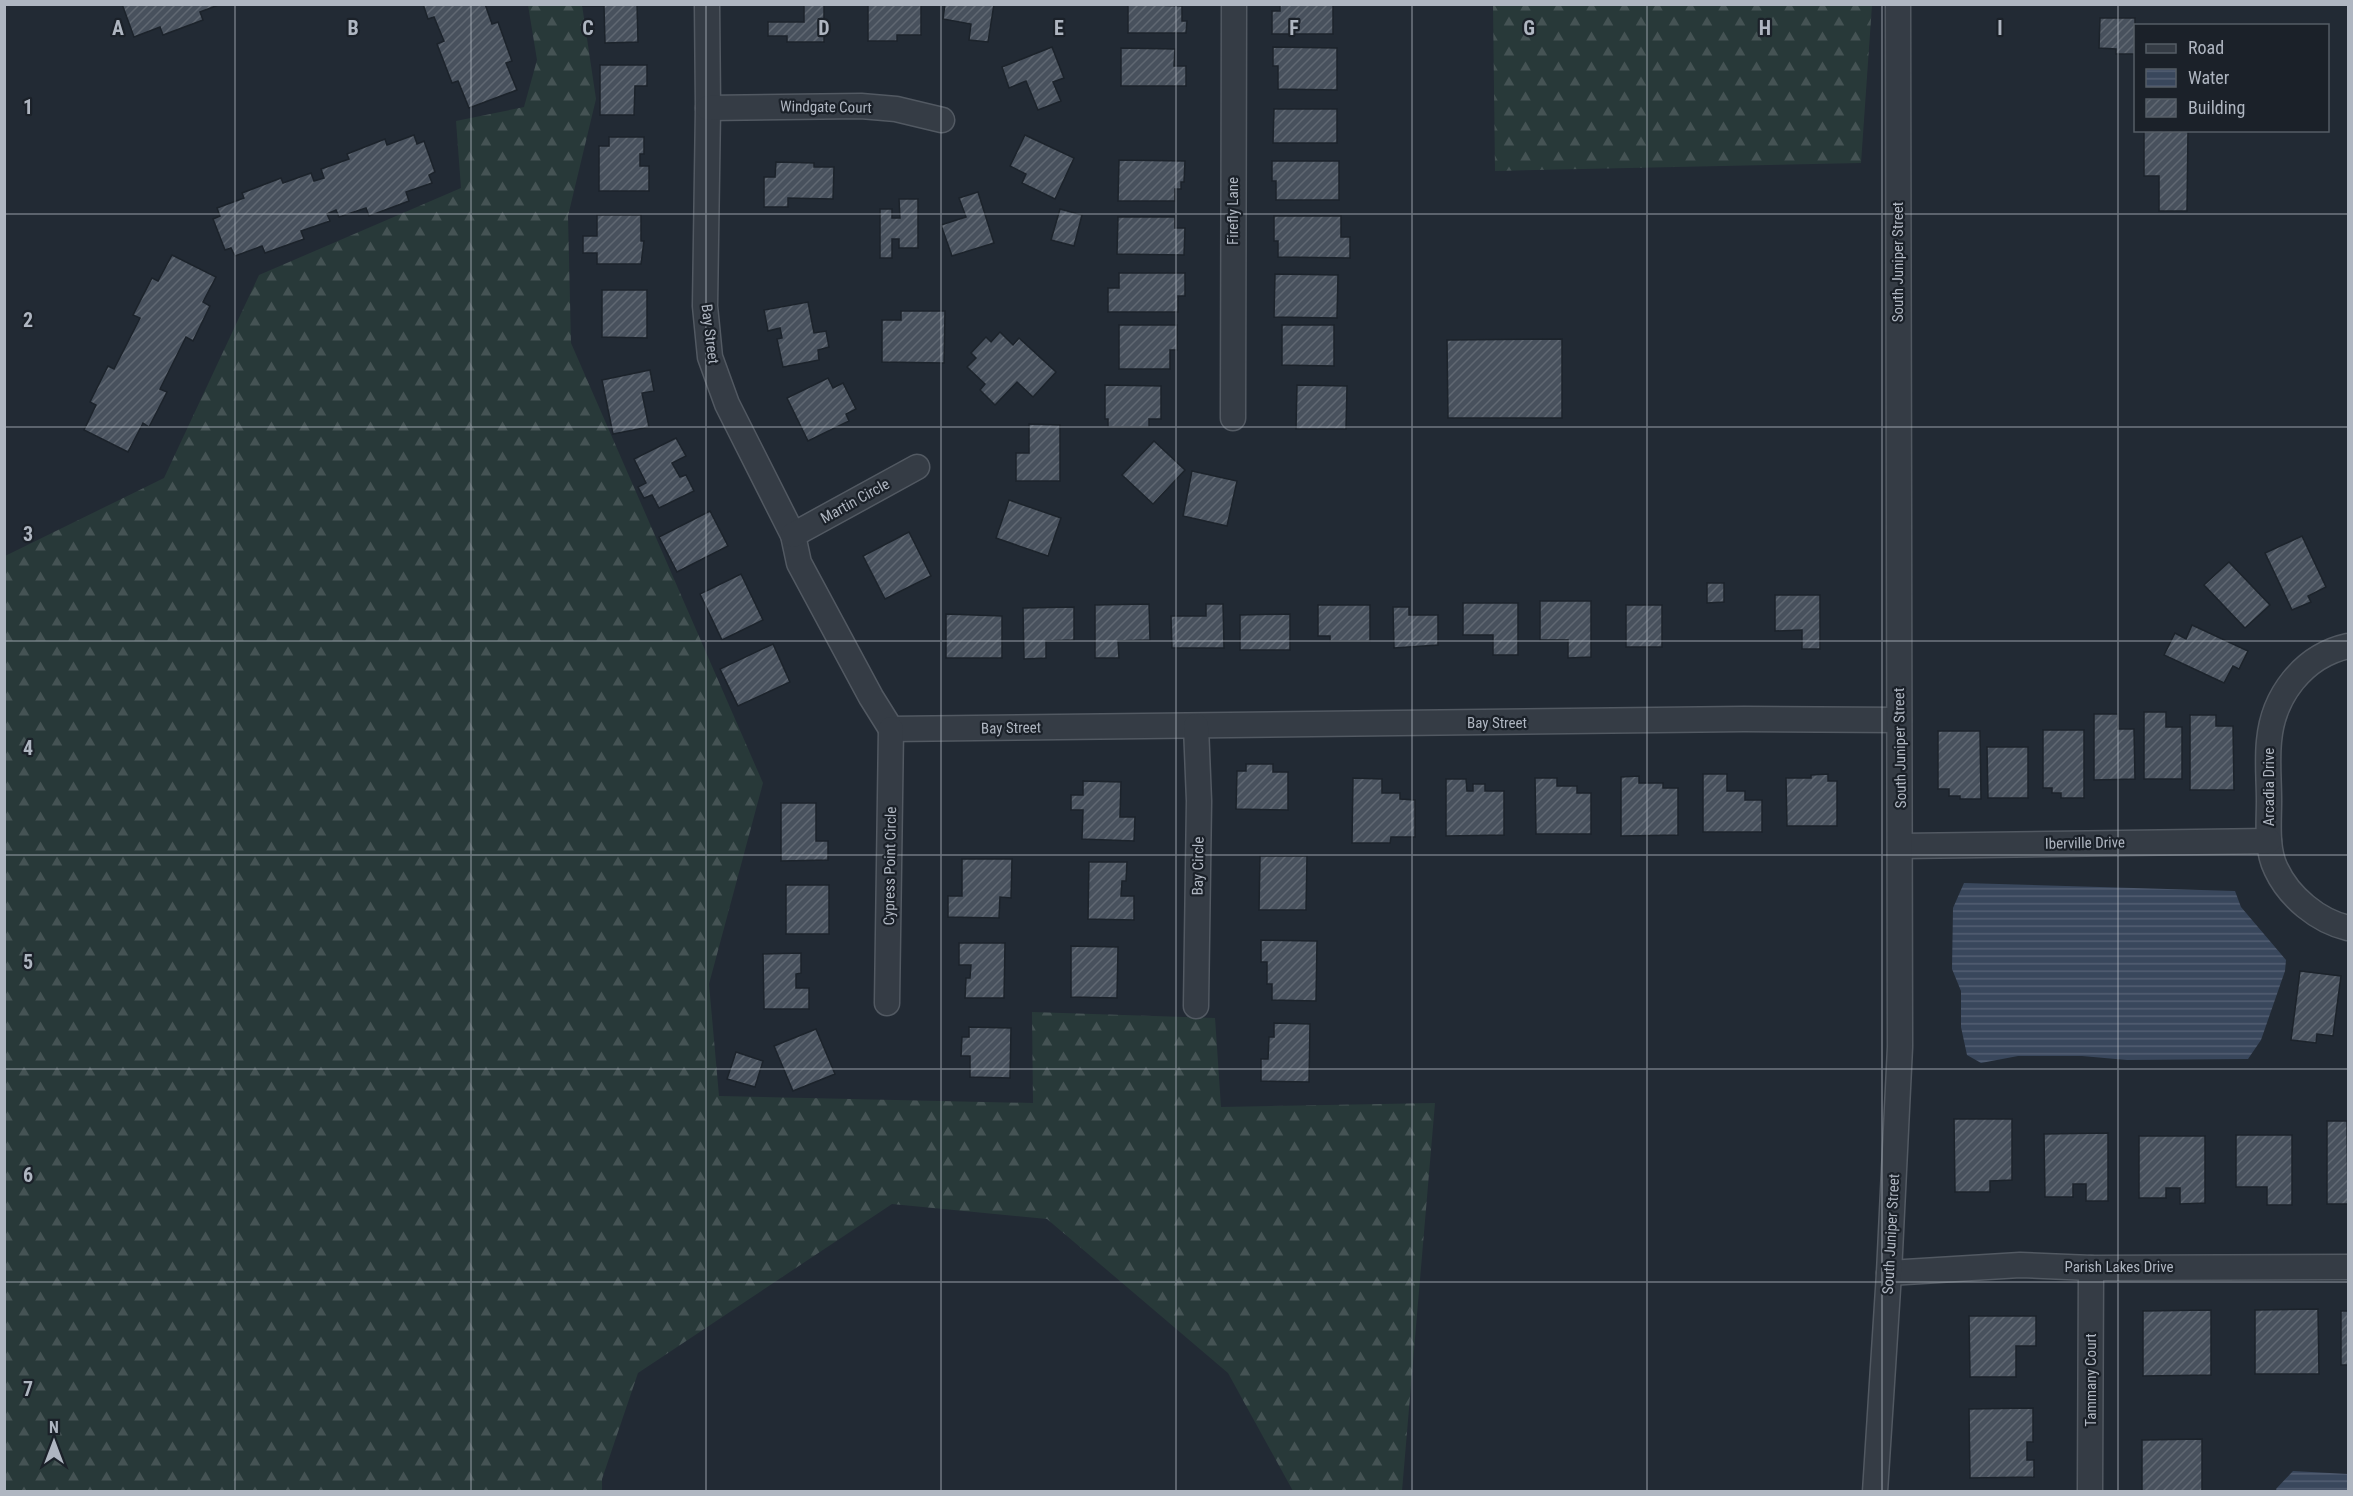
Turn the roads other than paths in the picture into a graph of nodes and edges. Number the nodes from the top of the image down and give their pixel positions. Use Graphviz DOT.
graph roads {
  1 [pos="707,4"];
  2 [pos="1234,4"];
  3 [pos="1898,4"];
  4 [pos="708,108"];
  5 [pos="942,120"];
  6 [pos="1233,418"];
  7 [pos="917,467"];
  8 [pos="793,535"];
  9 [pos="2349,646"];
  10 [pos="1899,720"];
  11 [pos="1196,726"];
  12 [pos="891,729"];
  13 [pos="2269,840"];
  14 [pos="1902,846"];
  15 [pos="2349,928"];
  16 [pos="887,1003"];
  17 [pos="1196,1006"];
  18 [pos="2349,1267"];
  19 [pos="2091,1268"];
  20 [pos="1889,1273"];
  21 [pos="1875,1491"];
  22 [pos="2090,1491"];
  1 -- 4 [label="street, Bay Street"];
  2 -- 6 [label="street, Firefly Lane"];
  3 -- 10 [label="street, South Juniper Street"];
  4 -- 5 [label="street, Windgate Court"];
  4 -- 8 [label="street, Bay Street"];
  7 -- 8 [label="street, Martin Circle"];
  8 -- 12 [label="street, Bay Street"];
  9 -- 13 [label="street, Arcadia Drive"];
  10 -- 11 [label="street, Bay Street"];
  10 -- 14 [label="street, South Juniper Street"];
  11 -- 12 [label="street, Bay Street"];
  11 -- 17 [label="street, Bay Circle"];
  12 -- 16 [label="street, Cypress Point Circle"];
  13 -- 14 [label="street, Iberville Drive"];
  13 -- 15 [label="street, Arcadia Drive"];
  14 -- 20 [label="street, South Juniper Street"];
  18 -- 19 [label="street, Parish Lakes Drive"];
  19 -- 20 [label="street, Parish Lakes Drive"];
  19 -- 22 [label="street, Tammany Court"];
  20 -- 21 [label="street, South Juniper Street"];
}
